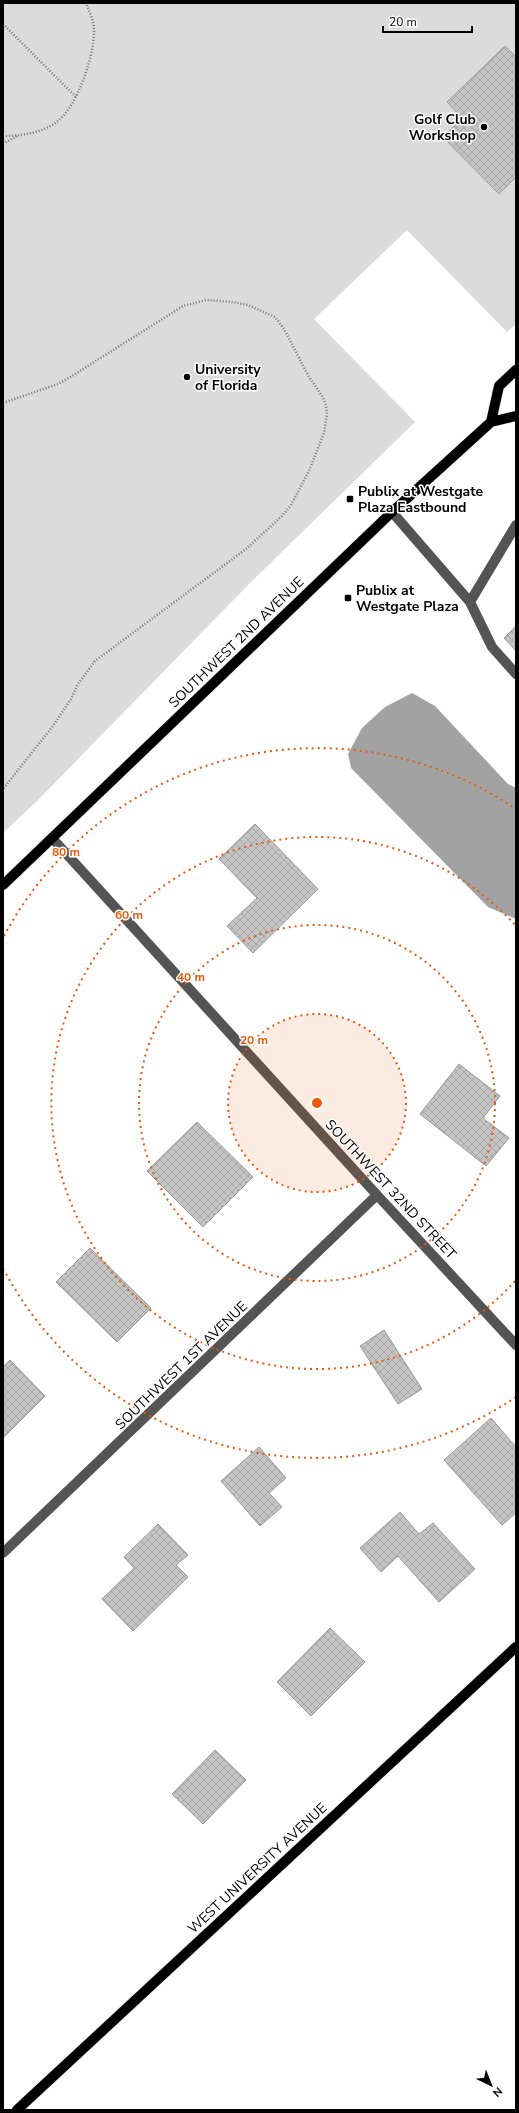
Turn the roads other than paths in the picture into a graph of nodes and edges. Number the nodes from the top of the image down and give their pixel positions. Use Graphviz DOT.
graph roads {
  1 [pos="516,370"];
  2 [pos="516,416"];
  3 [pos="491,422"];
  4 [pos="392,512"];
  5 [pos="516,525"];
  6 [pos="470,602"];
  7 [pos="516,674"];
  8 [pos="52,838"];
  9 [pos="3,885"];
  10 [pos="377,1196"];
  11 [pos="516,1345"];
  12 [pos="3,1553"];
  13 [pos="516,1647"];
  14 [pos="17,2110"];
  1 -- 3 [label="main road"];
  2 -- 3 [label="main road, SOUTHWEST 2ND AVENUE"];
  3 -- 4 [label="main road, SOUTHWEST 2ND AVENUE"];
  4 -- 6 [label="street"];
  4 -- 8 [label="main road, SOUTHWEST 2ND AVENUE"];
  5 -- 6 [label="street"];
  6 -- 7 [label="street"];
  8 -- 9 [label="main road, SOUTHWEST 2ND AVENUE"];
  8 -- 10 [label="street, SOUTHWEST 32ND STREET"];
  10 -- 11 [label="street, SOUTHWEST 32ND STREET"];
  10 -- 12 [label="street, SOUTHWEST 1ST AVENUE"];
  13 -- 14 [label="main road, WEST UNIVERSITY AVENUE"];
}
